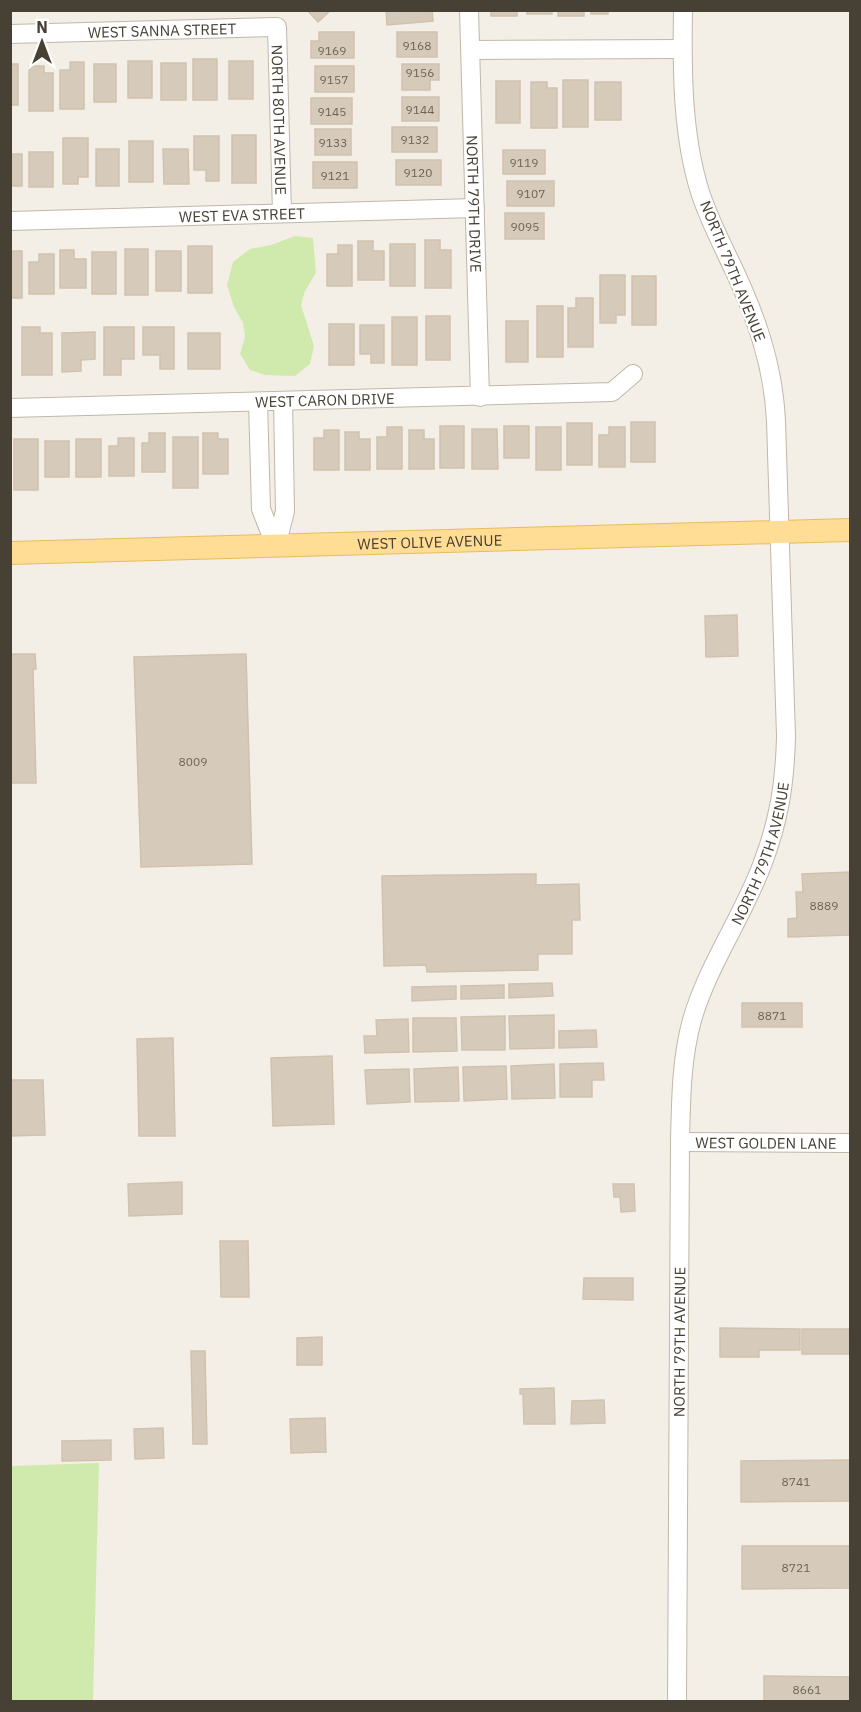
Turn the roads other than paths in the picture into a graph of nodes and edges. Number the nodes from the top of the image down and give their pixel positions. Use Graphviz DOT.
graph roads {
  1 [pos="469,10"];
  2 [pos="683,10"];
  3 [pos="277,27"];
  4 [pos="10,34"];
  5 [pos="682,49"];
  6 [pos="471,50"];
  7 [pos="476,208"];
  8 [pos="282,213"];
  9 [pos="10,221"];
  10 [pos="633,374"];
  11 [pos="480,397"];
  12 [pos="283,401"];
  13 [pos="258,402"];
  14 [pos="10,408"];
  15 [pos="850,530"];
  16 [pos="779,532"];
  17 [pos="276,547"];
  18 [pos="10,553"];
  19 [pos="680,1142"];
  20 [pos="850,1143"];
  21 [pos="677,1701"];
  1 -- 6 [label="street, NORTH 79TH DRIVE"];
  2 -- 5 [label="street, NORTH 79TH AVENUE"];
  3 -- 4 [label="street, WEST SANNA STREET"];
  3 -- 8 [label="street, NORTH 80TH AVENUE"];
  5 -- 6 [label="street"];
  5 -- 16 [label="street, NORTH 79TH AVENUE"];
  6 -- 7 [label="street, NORTH 79TH DRIVE"];
  7 -- 8 [label="street, WEST EVA STREET"];
  7 -- 11 [label="street, NORTH 79TH DRIVE"];
  8 -- 9 [label="street, WEST EVA STREET"];
  10 -- 11 [label="street, WEST CARON DRIVE"];
  11 -- 12 [label="street, WEST CARON DRIVE"];
  12 -- 13 [label="street, WEST CARON DRIVE"];
  12 -- 17 [label="street"];
  13 -- 14 [label="street, WEST CARON DRIVE"];
  13 -- 17 [label="street"];
  15 -- 16 [label="main road, WEST OLIVE AVENUE"];
  16 -- 17 [label="main road, WEST OLIVE AVENUE"];
  16 -- 19 [label="street, NORTH 79TH AVENUE"];
  17 -- 18 [label="main road, WEST OLIVE AVENUE"];
  19 -- 20 [label="street, WEST GOLDEN LANE"];
  19 -- 21 [label="street, NORTH 79TH AVENUE"];
}
